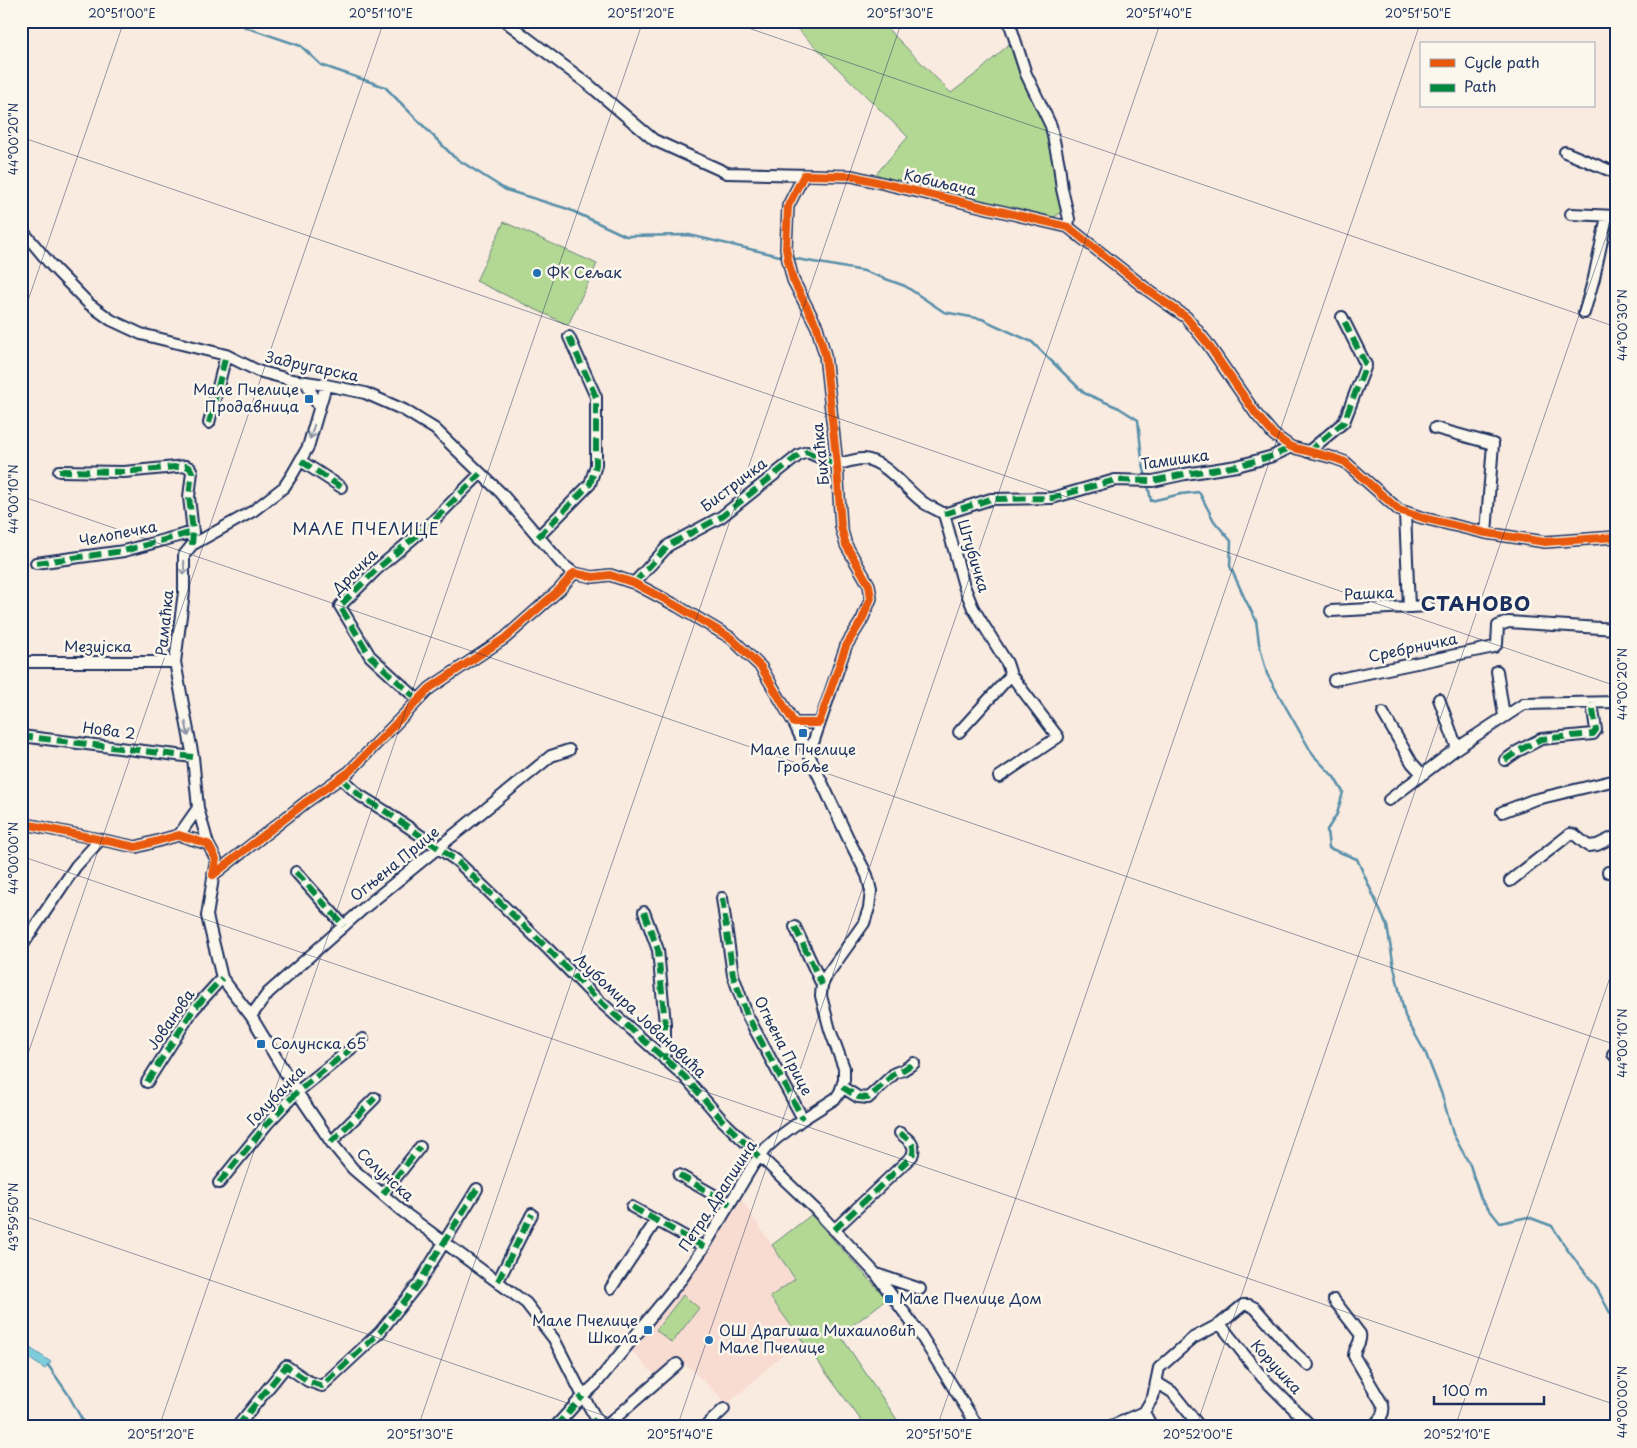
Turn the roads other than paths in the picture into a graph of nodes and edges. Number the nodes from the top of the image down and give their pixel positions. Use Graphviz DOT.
graph roads {
  1 [pos="505,21"];
  2 [pos="1009,21"];
  3 [pos="1566,152"];
  4 [pos="1616,173"];
  5 [pos="804,175"];
  6 [pos="1570,214"];
  7 [pos="1612,216"];
  8 [pos="1068,227"];
  9 [pos="21,229"];
  10 [pos="1584,312"];
  11 [pos="1342,317"];
  12 [pos="569,337"];
  13 [pos="226,356"];
  14 [pos="306,382"];
  15 [pos="326,385"];
  16 [pos="319,407"];
  17 [pos="209,423"];
  18 [pos="1435,428"];
  19 [pos="1291,447"];
  20 [pos="1308,452"];
  21 [pos="301,461"];
  22 [pos="837,465"];
  23 [pos="59,471"];
  24 [pos="480,474"];
  25 [pos="341,487"];
  26 [pos="1405,513"];
  27 [pos="944,514"];
  28 [pos="193,532"];
  29 [pos="1486,533"];
  30 [pos="1616,537"];
  31 [pos="538,538"];
  32 [pos="192,545"];
  33 [pos="36,563"];
  34 [pos="574,573"];
  35 [pos="634,583"];
  36 [pos="1428,606"];
  37 [pos="1409,607"];
  38 [pos="1331,611"];
  39 [pos="1616,629"];
  40 [pos="21,662"];
  41 [pos="175,662"];
  42 [pos="1497,671"];
  43 [pos="1011,675"];
  44 [pos="1334,680"];
  45 [pos="1439,699"];
  46 [pos="418,700"];
  47 [pos="1616,702"];
  48 [pos="1592,703"];
  49 [pos="1383,713"];
  50 [pos="1504,716"];
  51 [pos="794,723"];
  52 [pos="819,723"];
  53 [pos="959,732"];
  54 [pos="21,736"];
  55 [pos="1456,748"];
  56 [pos="569,750"];
  57 [pos="809,755"];
  58 [pos="193,757"];
  59 [pos="1505,760"];
  60 [pos="1422,774"];
  61 [pos="999,776"];
  62 [pos="341,778"];
  63 [pos="1616,780"];
  64 [pos="1389,800"];
  65 [pos="198,808"];
  66 [pos="1502,812"];
  67 [pos="21,823"];
  68 [pos="179,835"];
  69 [pos="1616,836"];
  70 [pos="100,840"];
  71 [pos="208,844"];
  72 [pos="439,848"];
  73 [pos="296,872"];
  74 [pos="213,874"];
  75 [pos="1510,881"];
  76 [pos="722,898"];
  77 [pos="644,912"];
  78 [pos="344,926"];
  79 [pos="795,927"];
  80 [pos="24,943"];
  81 [pos="222,978"];
  82 [pos="822,985"];
  83 [pos="251,1016"];
  84 [pos="363,1039"];
  85 [pos="665,1060"];
  86 [pos="914,1063"];
  87 [pos="147,1082"];
  88 [pos="842,1087"];
  89 [pos="297,1092"];
  90 [pos="375,1098"];
  91 [pos="803,1119"];
  92 [pos="900,1133"];
  93 [pos="331,1142"];
  94 [pos="420,1147"];
  95 [pos="759,1157"];
  96 [pos="679,1174"];
  97 [pos="219,1183"];
  98 [pos="477,1190"];
  99 [pos="383,1194"];
  100 [pos="730,1204"];
  101 [pos="632,1207"];
  102 [pos="532,1214"];
  103 [pos="656,1221"];
  104 [pos="834,1230"];
  105 [pos="445,1243"];
  106 [pos="704,1247"];
  107 [pos="876,1274"];
  108 [pos="498,1281"];
  109 [pos="901,1282"];
  110 [pos="611,1288"];
  111 [pos="920,1289"];
  112 [pos="894,1299"];
  113 [pos="1334,1300"];
  114 [pos="1220,1324"];
  115 [pos="677,1364"];
  116 [pos="1308,1365"];
  117 [pos="1156,1382"];
  118 [pos="582,1396"];
  119 [pos="724,1409"];
  120 [pos="1144,1412"];
  121 [pos="596,1424"];
  122 [pos="238,1427"];
  123 [pos="555,1427"];
  124 [pos="606,1427"];
  125 [pos="704,1427"];
  126 [pos="978,1427"];
  127 [pos="1108,1427"];
  128 [pos="1152,1427"];
  129 [pos="1200,1427"];
  130 [pos="1312,1427"];
  131 [pos="1372,1427"];
  1 -- 5 [label="street, Кобиљача"];
  2 -- 8 [label="street"];
  3 -- 4 [label="street"];
  5 -- 8 [label="street, Кобиљача"];
  5 -- 22 [label="street, Бихаћка"];
  6 -- 7 [label="street"];
  7 -- 10 [label="street"];
  8 -- 19 [label="street"];
  9 -- 13 [label="street, Задругарска"];
  11 -- 20 [label="street"];
  12 -- 31 [label="street"];
  13 -- 14 [label="street, Задругарска"];
  13 -- 17 [label="street"];
  14 -- 15 [label="street, Задругарска"];
  14 -- 16 [label="street"];
  15 -- 16 [label="street"];
  15 -- 24 [label="street, Задругарска"];
  16 -- 21 [label="street, one-way"];
  18 -- 29 [label="street"];
  19 -- 20 [label="street"];
  19 -- 27 [label="street, Тамишка"];
  20 -- 26 [label="street"];
  21 -- 25 [label="street"];
  21 -- 32 [label="street"];
  22 -- 27 [label="street, Штубичка"];
  22 -- 35 [label="street, Бистричка"];
  22 -- 52 [label="street, Бихаћка"];
  23 -- 28 [label="street"];
  24 -- 31 [label="street, Задругарска"];
  24 -- 46 [label="street, Драчка"];
  26 -- 29 [label="street"];
  26 -- 37 [label="street"];
  27 -- 43 [label="street, Штубичка"];
  28 -- 32 [label="street"];
  28 -- 33 [label="street, Челопечка"];
  29 -- 30 [label="street"];
  31 -- 34 [label="street, Задругарска"];
  32 -- 41 [label="street, Рамаћка, one-way"];
  34 -- 35 [label="street"];
  34 -- 46 [label="street"];
  35 -- 51 [label="street"];
  36 -- 37 [label="street, Рашка"];
  37 -- 38 [label="street, Рашка"];
  39 -- 44 [label="street, Сребрничка"];
  40 -- 41 [label="street, Мезијска"];
  41 -- 58 [label="street, Рамаћка, one-way"];
  42 -- 50 [label="street"];
  43 -- 53 [label="street"];
  43 -- 61 [label="street, Штубичка"];
  45 -- 55 [label="street"];
  46 -- 62 [label="street"];
  47 -- 48 [label="street"];
  48 -- 50 [label="street"];
  48 -- 59 [label="street"];
  49 -- 60 [label="street"];
  50 -- 55 [label="street"];
  51 -- 52 [label="street"];
  51 -- 57 [label="street"];
  52 -- 57 [label="street, Бихаћка"];
  54 -- 58 [label="street, Нова 2"];
  55 -- 60 [label="street"];
  56 -- 72 [label="street, Огњена Прице"];
  57 -- 82 [label="street"];
  58 -- 65 [label="street, Рамаћка"];
  60 -- 64 [label="street"];
  62 -- 72 [label="street, Љубомира Јовановића"];
  62 -- 74 [label="street"];
  63 -- 66 [label="street"];
  65 -- 68 [label="street"];
  65 -- 71 [label="street, Рамаћка"];
  67 -- 70 [label="street"];
  68 -- 70 [label="street"];
  68 -- 71 [label="street"];
  69 -- 75 [label="street"];
  70 -- 80 [label="street"];
  71 -- 74 [label="street, Рамаћка"];
  72 -- 78 [label="street, Огњена Прице"];
  72 -- 85 [label="street, Љубомира Јовановића"];
  73 -- 78 [label="street"];
  74 -- 81 [label="street, Солунска"];
  76 -- 91 [label="street, Огњена Прице"];
  77 -- 85 [label="street"];
  78 -- 83 [label="street, Огњена Прице"];
  79 -- 82 [label="street"];
  81 -- 83 [label="street, Солунска"];
  81 -- 87 [label="street, Јованова"];
  82 -- 88 [label="street"];
  83 -- 89 [label="street, Солунска"];
  84 -- 89 [label="street, Голубачка"];
  85 -- 95 [label="street, Љубомира Јовановића"];
  86 -- 88 [label="street"];
  88 -- 91 [label="street, Петра Драпшина"];
  89 -- 93 [label="street, Солунска"];
  89 -- 97 [label="street, Голубачка"];
  90 -- 93 [label="street"];
  91 -- 95 [label="street, Петра Драпшина"];
  92 -- 104 [label="street"];
  93 -- 99 [label="street, Солунска"];
  94 -- 99 [label="street"];
  95 -- 100 [label="street, Петра Драпшина"];
  95 -- 104 [label="street, Љубомира Јовановића"];
  96 -- 100 [label="street"];
  98 -- 105 [label="street"];
  99 -- 105 [label="street, Солунска"];
  100 -- 106 [label="street, Петра Драпшина"];
  101 -- 103 [label="street"];
  102 -- 108 [label="street"];
  103 -- 106 [label="street"];
  103 -- 110 [label="street"];
  104 -- 107 [label="street, Љубомира Јовановића"];
  105 -- 108 [label="street, Солунска"];
  105 -- 122 [label="street"];
  106 -- 118 [label="street, Петра Драпшина"];
  107 -- 109 [label="street"];
  107 -- 112 [label="street, Љубомира Јовановића"];
  108 -- 118 [label="street, Солунска"];
  109 -- 111 [label="street"];
  109 -- 112 [label="street"];
  112 -- 126 [label="street, Љубомира Јовановића"];
  113 -- 131 [label="street"];
  114 -- 116 [label="street"];
  114 -- 117 [label="street"];
  114 -- 130 [label="street, Корушка"];
  115 -- 124 [label="street"];
  117 -- 120 [label="street"];
  117 -- 129 [label="street"];
  118 -- 121 [label="street, Солунска"];
  118 -- 123 [label="street, Петра Драпшина"];
  119 -- 125 [label="street"];
  120 -- 127 [label="street"];
  120 -- 128 [label="street"];
}
